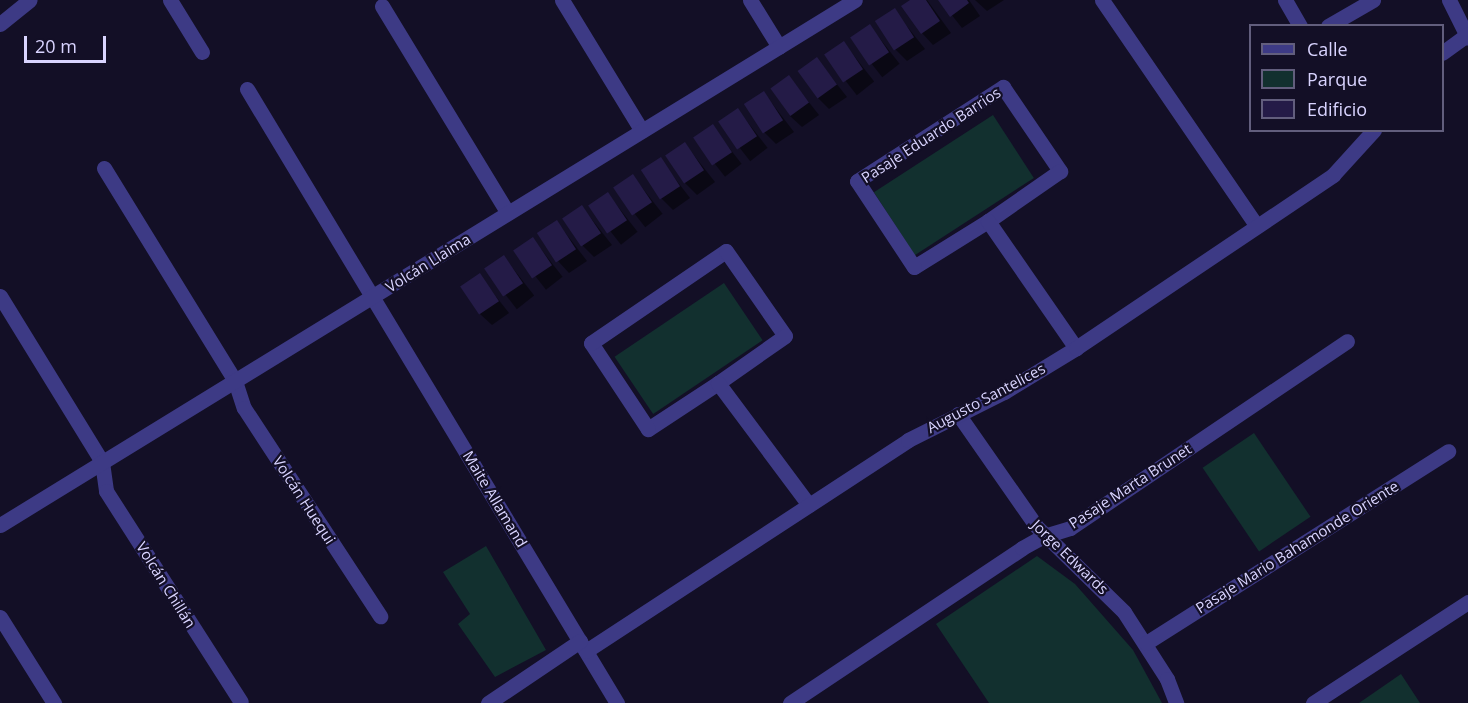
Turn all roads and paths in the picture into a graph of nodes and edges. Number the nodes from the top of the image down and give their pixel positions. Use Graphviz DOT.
graph roads {
  1 [pos="30,0"];
  2 [pos="170,0"];
  3 [pos="562,0"];
  4 [pos="750,0"];
  5 [pos="855,0"];
  6 [pos="1102,0"];
  7 [pos="1285,0"];
  8 [pos="1373,0"];
  9 [pos="1449,0"];
  10 [pos="382,6"];
  11 [pos="0,24"];
  12 [pos="1299,24"];
  13 [pos="1331,24"];
  14 [pos="1467,36"];
  15 [pos="779,47"];
  16 [pos="202,52"];
  17 [pos="1444,52"];
  18 [pos="247,89"];
  19 [pos="642,131"];
  20 [pos="1372,132"];
  21 [pos="104,168"];
  22 [pos="508,213"];
  23 [pos="988,221"];
  24 [pos="1257,226"];
  25 [pos="0,296"];
  26 [pos="374,296"];
  27 [pos="1347,341"];
  28 [pos="1076,348"];
  29 [pos="235,381"];
  30 [pos="718,383"];
  31 [pos="958,414"];
  32 [pos="1448,451"];
  33 [pos="102,462"];
  34 [pos="809,506"];
  35 [pos="0,525"];
  36 [pos="1044,536"];
  37 [pos="1468,602"];
  38 [pos="0,616"];
  39 [pos="380,616"];
  40 [pos="1146,643"];
  41 [pos="583,646"];
  42 [pos="241,702"];
  43 [pos="54,703"];
  44 [pos="488,703"];
  45 [pos="617,703"];
  46 [pos="790,703"];
  47 [pos="1176,703"];
  48 [pos="1313,703"];
  1 -- 11 [label="street"];
  2 -- 16 [label="street"];
  3 -- 19 [label="street"];
  4 -- 15 [label="street"];
  5 -- 15 [label="street, Volcán Llaima"];
  6 -- 24 [label="street"];
  7 -- 12 [label="street"];
  8 -- 13 [label="street"];
  9 -- 14 [label="street"];
  10 -- 22 [label="street"];
  14 -- 17 [label="street"];
  15 -- 19 [label="street, Volcán Llaima"];
  18 -- 26 [label="street, Maite Allamand"];
  19 -- 22 [label="street, Volcán Llaima"];
  20 -- 24 [label="street, Augusto Santelices"];
  21 -- 29 [label="street, Volcán Huequi"];
  22 -- 26 [label="street, Volcán Llaima"];
  23 -- 23 [label="street, Pasaje Eduardo Barrios"];
  23 -- 28 [label="street"];
  24 -- 28 [label="street, Augusto Santelices"];
  25 -- 33 [label="street"];
  26 -- 29 [label="street, Volcán Llaima"];
  26 -- 41 [label="street, Maite Allamand"];
  27 -- 36 [label="street, Pasaje Marta Brunet"];
  28 -- 31 [label="street, Augusto Santelices"];
  29 -- 33 [label="street, Volcán Llaima"];
  29 -- 39 [label="street, Volcán Huequi"];
  30 -- 30 [label="street"];
  30 -- 34 [label="street"];
  31 -- 34 [label="street, Augusto Santelices"];
  31 -- 36 [label="street, Jorge Edwards"];
  32 -- 40 [label="street, Pasaje Mario Bahamonde Oriente"];
  33 -- 35 [label="street, Volcán Llaima"];
  33 -- 42 [label="street, Volcán Chillán"];
  34 -- 41 [label="street, Augusto Santelices"];
  36 -- 40 [label="street, Jorge Edwards"];
  36 -- 46 [label="street, Pasaje Marta Brunet"];
  37 -- 48 [label="street"];
  38 -- 43 [label="street"];
  40 -- 47 [label="street, Jorge Edwards"];
  41 -- 44 [label="street, Augusto Santelices"];
  41 -- 45 [label="street, Maite Allamand"];
}
